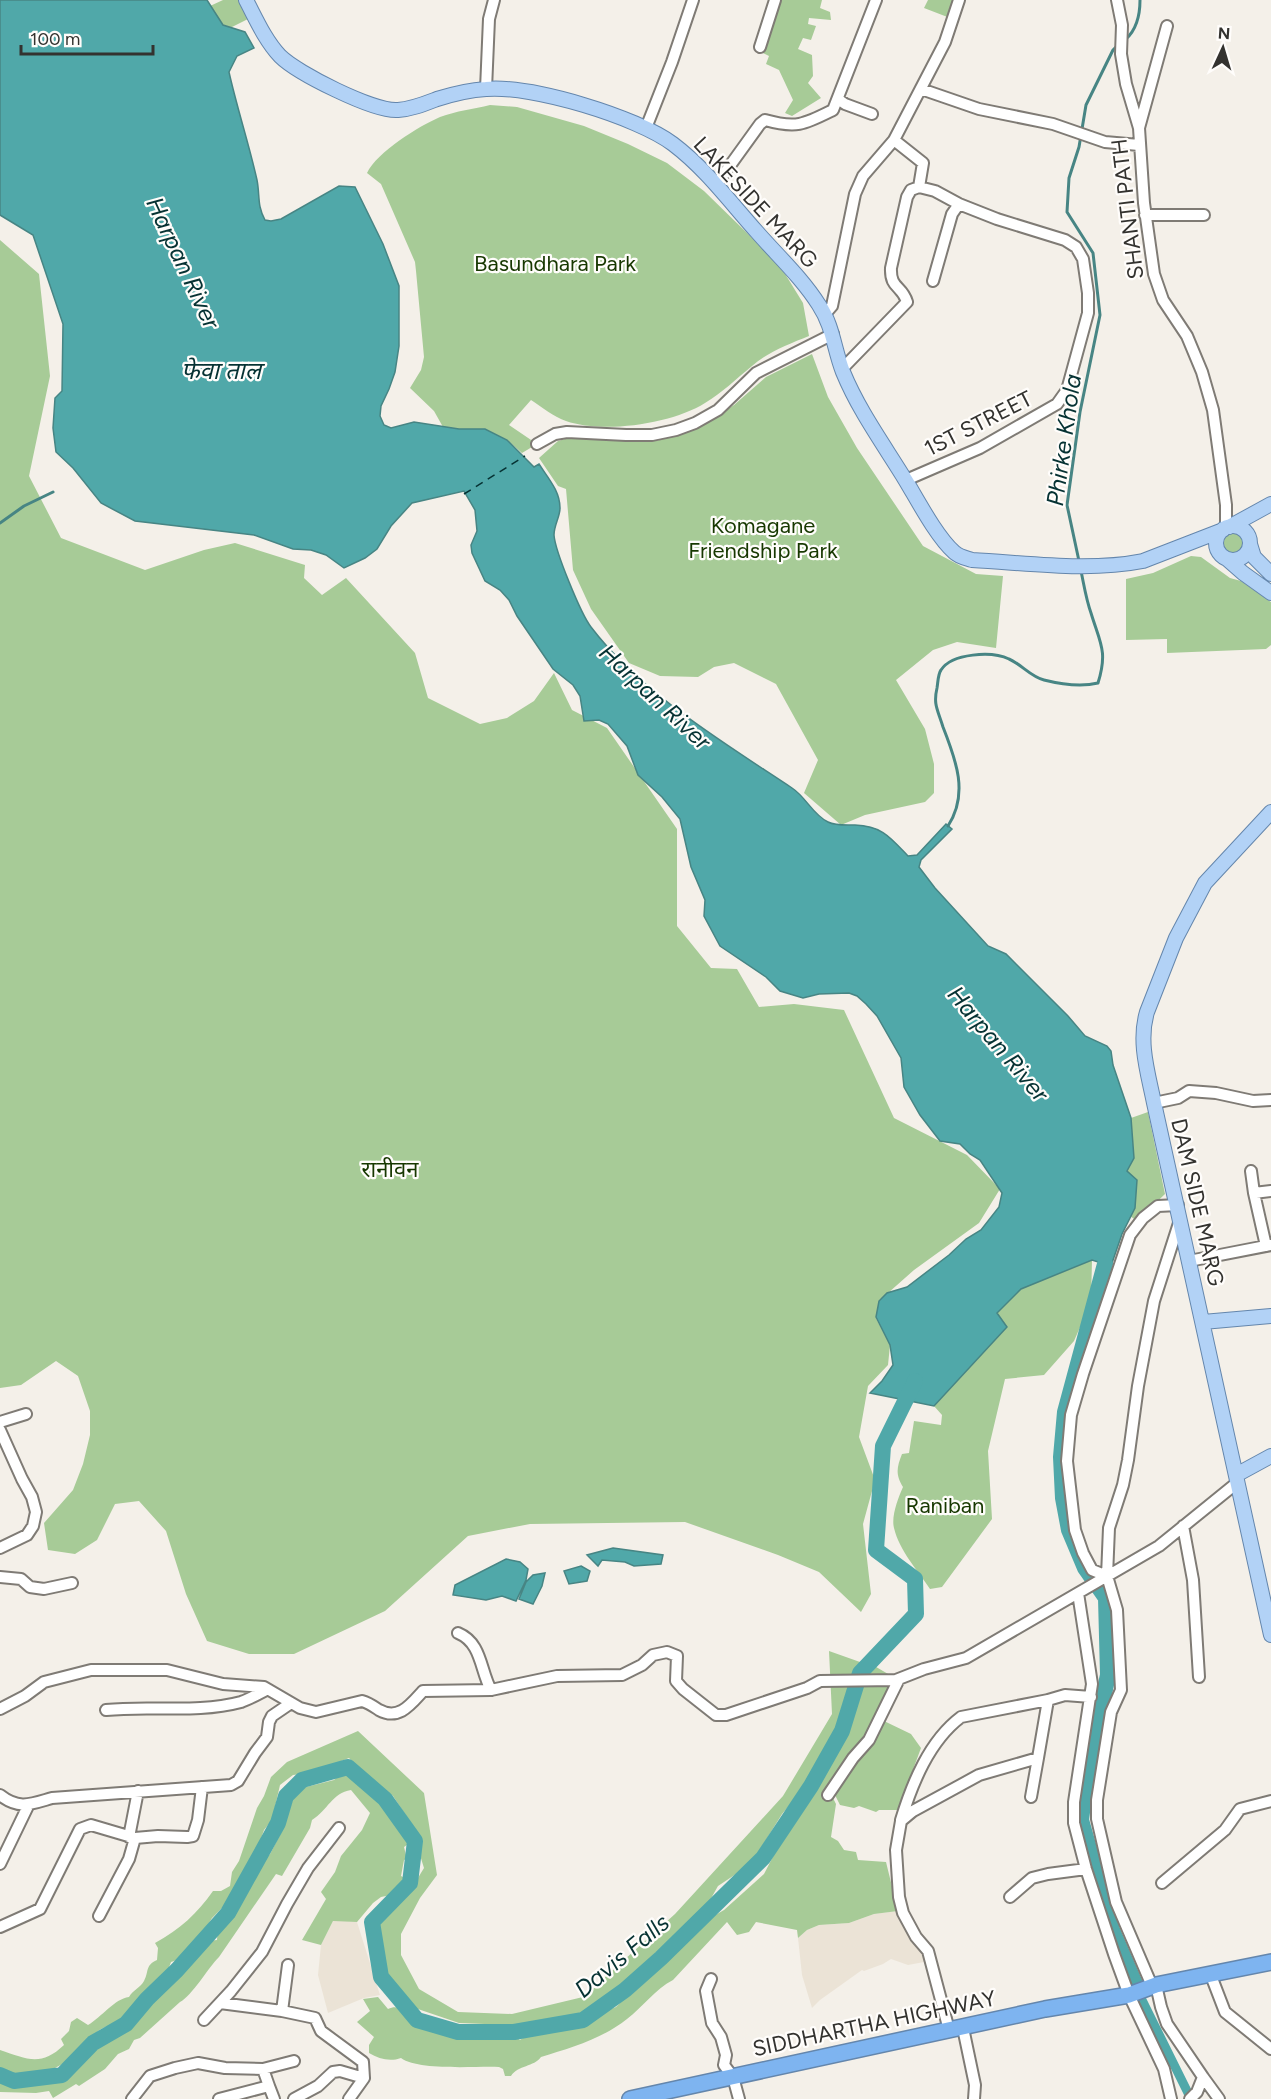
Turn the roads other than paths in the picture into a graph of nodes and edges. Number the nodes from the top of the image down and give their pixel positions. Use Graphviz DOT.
graph roads {
  1 [pos="246,0"];
  2 [pos="494,0"];
  3 [pos="693,0"];
  4 [pos="775,0"];
  5 [pos="876,0"];
  6 [pos="959,0"];
  7 [pos="1118,0"];
  8 [pos="1167,26"];
  9 [pos="760,47"];
  10 [pos="486,89"];
  11 [pos="921,89"];
  12 [pos="838,99"];
  13 [pos="872,114"];
  14 [pos="646,128"];
  15 [pos="1139,128"];
  16 [pos="894,140"];
  17 [pos="1139,145"];
  18 [pos="716,185"];
  19 [pos="919,187"];
  20 [pos="959,204"];
  21 [pos="1204,214"];
  22 [pos="1145,215"];
  23 [pos="933,281"];
  24 [pos="825,314"];
  25 [pos="833,334"];
  26 [pos="842,369"];
  27 [pos="537,444"];
  28 [pos="906,480"];
  29 [pos="1267,506"];
  30 [pos="1226,528"];
  31 [pos="1250,541"];
  32 [pos="1174,548"];
  33 [pos="1225,557"];
  34 [pos="1271,574"];
  35 [pos="1271,593"];
  36 [pos="1271,812"];
  37 [pos="1271,1100"];
  38 [pos="1154,1103"];
  39 [pos="1251,1171"];
  40 [pos="1271,1191"];
  41 [pos="1254,1193"];
  42 [pos="1178,1205"];
  43 [pos="1180,1220"];
  44 [pos="1268,1246"];
  45 [pos="1190,1261"];
  46 [pos="1271,1316"];
  47 [pos="1203,1322"];
  48 [pos="26,1414"];
  49 [pos="0,1422"];
  50 [pos="0,1431"];
  51 [pos="1271,1456"];
  52 [pos="1237,1478"];
  53 [pos="1183,1526"];
  54 [pos="0,1548"];
  55 [pos="0,1577"];
  56 [pos="1104,1578"];
  57 [pos="72,1583"];
  58 [pos="1078,1593"];
  59 [pos="1267,1593"];
  60 [pos="458,1633"];
  61 [pos="1271,1635"];
  62 [pos="1199,1677"];
  63 [pos="897,1679"];
  64 [pos="266,1690"];
  65 [pos="492,1690"];
  66 [pos="1091,1697"];
  67 [pos="1048,1700"];
  68 [pos="291,1702"];
  69 [pos="0,1709"];
  70 [pos="106,1710"];
  71 [pos="1038,1758"];
  72 [pos="202,1786"];
  73 [pos="138,1791"];
  74 [pos="0,1795"];
  75 [pos="828,1795"];
  76 [pos="1031,1797"];
  77 [pos="1271,1801"];
  78 [pos="29,1804"];
  79 [pos="901,1821"];
  80 [pos="339,1828"];
  81 [pos="132,1837"];
  82 [pos="0,1864"];
  83 [pos="1086,1869"];
  84 [pos="1162,1883"];
  85 [pos="1010,1897"];
  86 [pos="99,1916"];
  87 [pos="0,1927"];
  88 [pos="1271,1962"];
  89 [pos="288,1965"];
  90 [pos="1210,1973"];
  91 [pos="711,1978"];
  92 [pos="1152,1986"];
  93 [pos="1129,1995"];
  94 [pos="220,2003"];
  95 [pos="282,2011"];
  96 [pos="204,2020"];
  97 [pos="956,2029"];
  98 [pos="1271,2049"];
  99 [pos="294,2061"];
  100 [pos="262,2069"];
  101 [pos="733,2077"];
  102 [pos="1203,2077"];
  103 [pos="364,2078"];
  104 [pos="269,2086"];
  105 [pos="1194,2096"];
  106 [pos="132,2099"];
  107 [pos="219,2099"];
  108 [pos="274,2099"];
  109 [pos="294,2099"];
  110 [pos="349,2099"];
  111 [pos="630,2099"];
  112 [pos="739,2099"];
  113 [pos="974,2099"];
  114 [pos="1171,2099"];
  115 [pos="1219,2099"];
  1 -- 10 [label="main road, LAKESIDE MARG"];
  2 -- 10 [label="street"];
  3 -- 14 [label="street"];
  4 -- 9 [label="street"];
  5 -- 12 [label="street"];
  6 -- 11 [label="street"];
  7 -- 15 [label="street, SHANTI PATH"];
  8 -- 15 [label="street"];
  10 -- 14 [label="main road, LAKESIDE MARG"];
  11 -- 16 [label="street"];
  11 -- 17 [label="street"];
  12 -- 13 [label="street"];
  12 -- 18 [label="street"];
  14 -- 18 [label="main road, LAKESIDE MARG"];
  15 -- 17 [label="street, SHANTI PATH"];
  16 -- 19 [label="street"];
  16 -- 24 [label="street"];
  17 -- 22 [label="street, SHANTI PATH"];
  18 -- 24 [label="main road, LAKESIDE MARG"];
  19 -- 20 [label="street, 1ST STREET"];
  19 -- 26 [label="street"];
  20 -- 23 [label="street"];
  20 -- 28 [label="street, 1ST STREET"];
  21 -- 22 [label="street"];
  22 -- 30 [label="street, SHANTI PATH"];
  24 -- 25 [label="main road, LAKESIDE MARG"];
  25 -- 26 [label="main road, LAKESIDE MARG"];
  25 -- 27 [label="street"];
  26 -- 28 [label="main road, LAKESIDE MARG"];
  28 -- 32 [label="main road, LAKESIDE MARG"];
  29 -- 30 [label="main road"];
  29 -- 31 [label="main road"];
  30 -- 31 [label="main road"];
  30 -- 32 [label="main road, LAKESIDE MARG"];
  30 -- 33 [label="main road"];
  31 -- 33 [label="main road"];
  31 -- 34 [label="main road"];
  32 -- 33 [label="main road"];
  33 -- 35 [label="main road"];
  36 -- 38 [label="main road, DAM SIDE MARG"];
  37 -- 38 [label="street"];
  38 -- 42 [label="main road, DAM SIDE MARG"];
  39 -- 41 [label="street"];
  40 -- 41 [label="street"];
  41 -- 44 [label="street"];
  42 -- 43 [label="main road, DAM SIDE MARG"];
  42 -- 56 [label="street"];
  43 -- 45 [label="main road, DAM SIDE MARG"];
  43 -- 56 [label="street"];
  44 -- 45 [label="street"];
  45 -- 47 [label="main road, DAM SIDE MARG"];
  46 -- 47 [label="main road"];
  47 -- 52 [label="main road, DAM SIDE MARG"];
  48 -- 49 [label="street"];
  50 -- 54 [label="street"];
  51 -- 52 [label="main road"];
  52 -- 53 [label="street"];
  52 -- 59 [label="main road, DAM SIDE MARG"];
  53 -- 56 [label="street"];
  53 -- 62 [label="street"];
  55 -- 57 [label="street"];
  56 -- 58 [label="street"];
  56 -- 92 [label="street"];
  58 -- 63 [label="street"];
  58 -- 66 [label="street"];
  59 -- 61 [label="main road, DAM SIDE MARG"];
  60 -- 65 [label="street"];
  63 -- 65 [label="street"];
  63 -- 75 [label="street"];
  64 -- 68 [label="street"];
  64 -- 69 [label="street"];
  64 -- 70 [label="street"];
  65 -- 68 [label="street"];
  66 -- 67 [label="street"];
  66 -- 83 [label="street"];
  67 -- 71 [label="street"];
  67 -- 79 [label="street"];
  68 -- 72 [label="street"];
  71 -- 76 [label="street"];
  71 -- 79 [label="street"];
  72 -- 73 [label="street"];
  72 -- 81 [label="street"];
  73 -- 78 [label="street"];
  73 -- 81 [label="street"];
  74 -- 78 [label="street"];
  77 -- 84 [label="street"];
  78 -- 82 [label="street"];
  79 -- 97 [label="street"];
  80 -- 94 [label="street"];
  81 -- 86 [label="street"];
  81 -- 87 [label="street"];
  83 -- 85 [label="street"];
  83 -- 93 [label="street"];
  88 -- 90 [label="highway, SIDDHARTHA HIGHWAY"];
  89 -- 95 [label="street"];
  90 -- 92 [label="highway, SIDDHARTHA HIGHWAY"];
  90 -- 98 [label="street"];
  91 -- 101 [label="street"];
  92 -- 93 [label="highway, SIDDHARTHA HIGHWAY"];
  92 -- 102 [label="street"];
  93 -- 97 [label="highway, SIDDHARTHA HIGHWAY"];
  93 -- 114 [label="street"];
  94 -- 95 [label="street"];
  94 -- 96 [label="street"];
  95 -- 103 [label="street"];
  97 -- 101 [label="highway, SIDDHARTHA HIGHWAY"];
  97 -- 113 [label="street"];
  99 -- 100 [label="street"];
  100 -- 104 [label="street"];
  100 -- 106 [label="street"];
  101 -- 111 [label="highway, SIDDHARTHA HIGHWAY"];
  101 -- 112 [label="street"];
  102 -- 105 [label="street"];
  102 -- 115 [label="street"];
  103 -- 109 [label="street"];
  103 -- 110 [label="street"];
  104 -- 107 [label="street"];
  104 -- 108 [label="street"];
}
